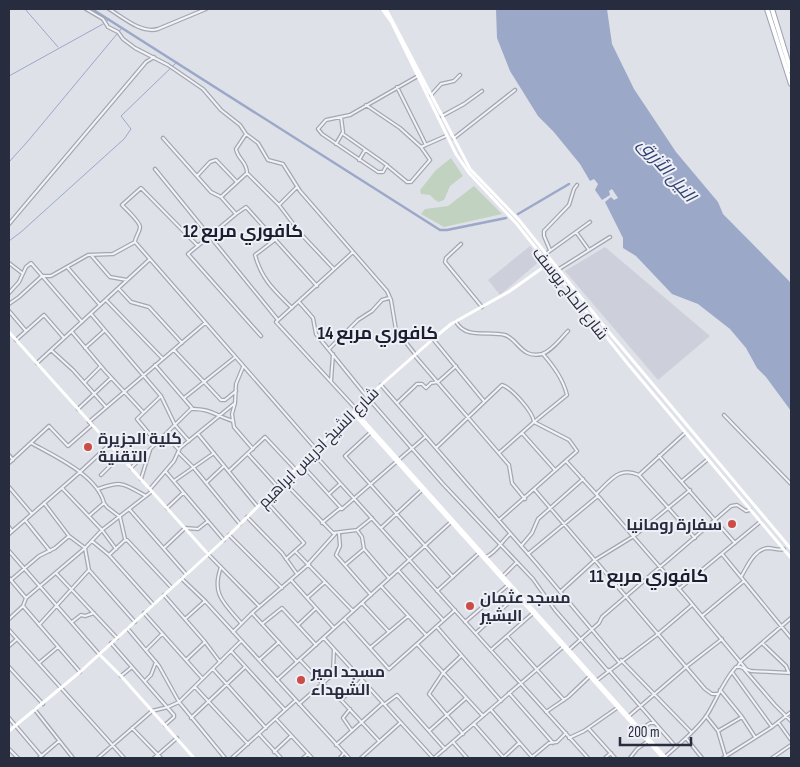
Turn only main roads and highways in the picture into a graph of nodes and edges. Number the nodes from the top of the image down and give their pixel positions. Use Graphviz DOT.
graph roads {
  1 [pos="767,9"];
  2 [pos="772,9"];
  3 [pos="791,71"];
  4 [pos="791,84"];
  1 -- 4 [label="main road"];
  2 -- 3 [label="main road"];
}
